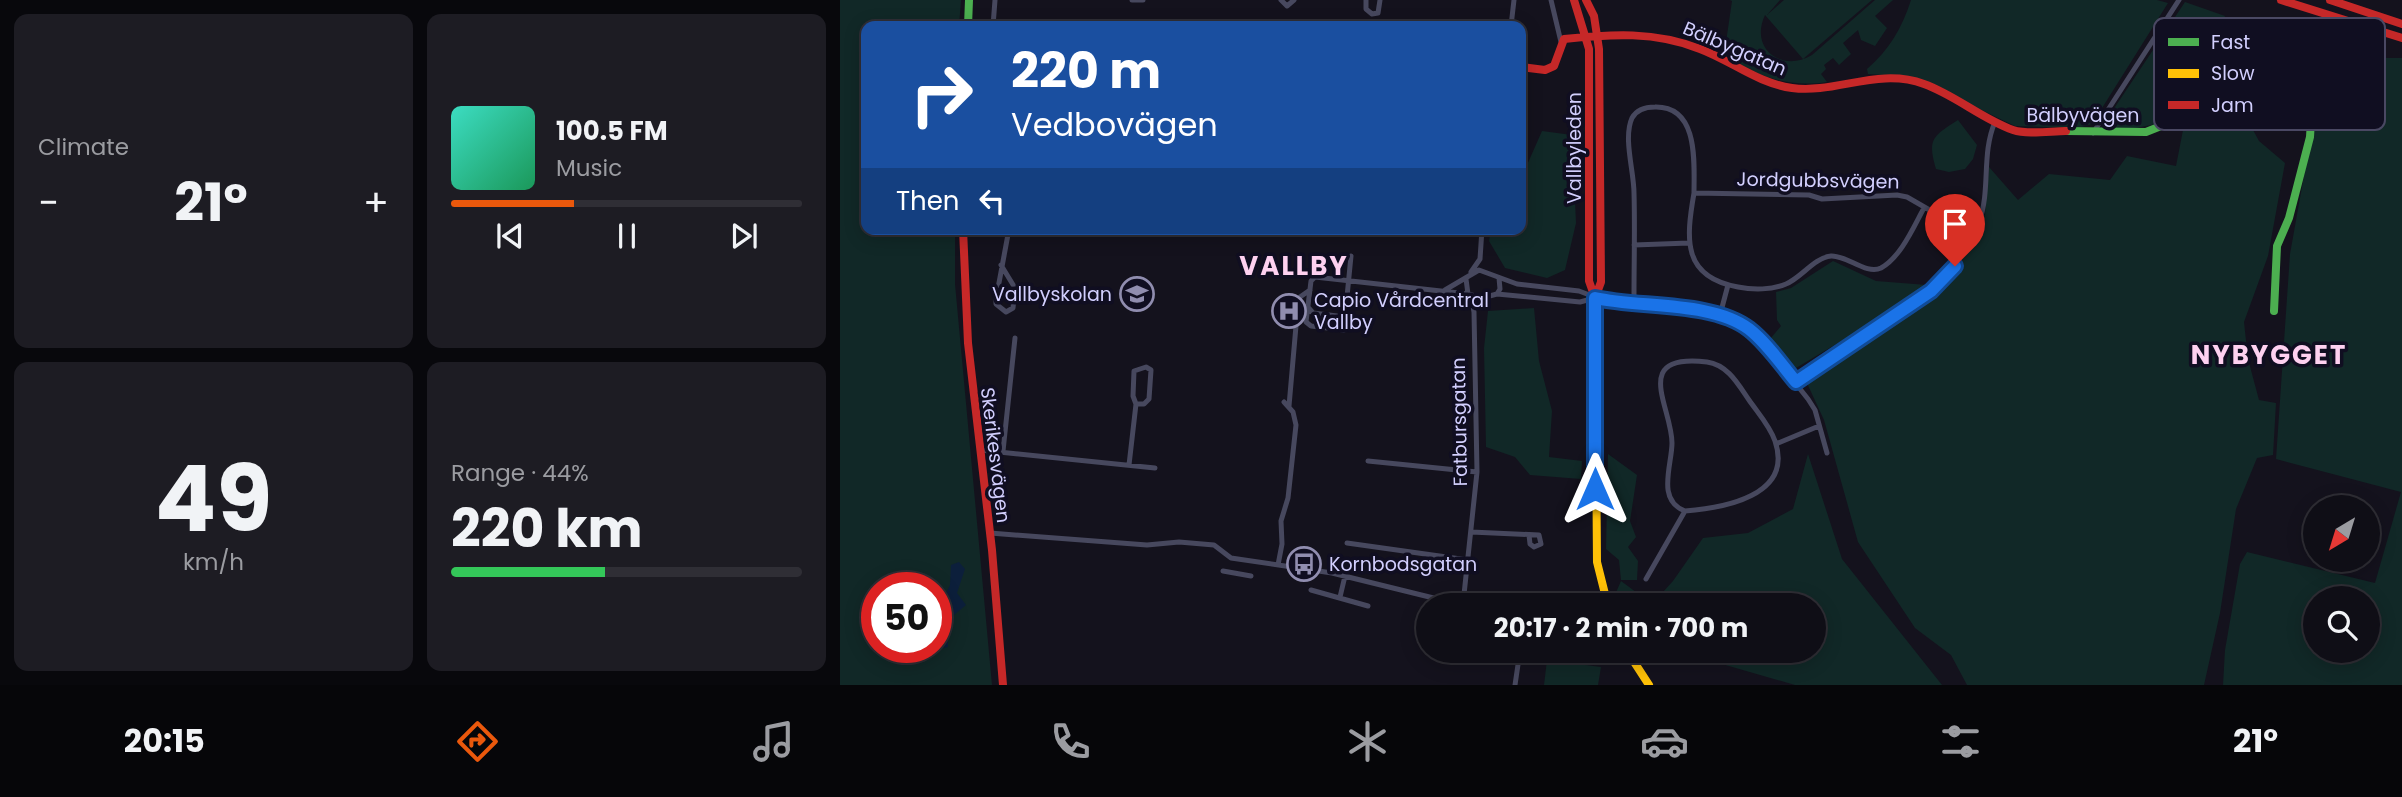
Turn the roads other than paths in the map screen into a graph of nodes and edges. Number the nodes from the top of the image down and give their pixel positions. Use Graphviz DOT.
graph roads {
  1 [pos="969,0"];
  2 [pos="995,0"];
  3 [pos="1132,0"];
  4 [pos="1143,0"];
  5 [pos="1281,0"];
  6 [pos="1294,0"];
  7 [pos="1366,0"];
  8 [pos="1380,0"];
  9 [pos="1514,0"];
  10 [pos="1551,0"];
  11 [pos="1574,0"];
  12 [pos="1586,0"];
  13 [pos="2179,0"];
  14 [pos="2281,0"];
  15 [pos="2330,0"];
  16 [pos="2167,18"];
  17 [pos="2338,18"];
  18 [pos="2384,18"];
  19 [pos="2385,18"];
  20 [pos="968,21"];
  21 [pos="993,21"];
  22 [pos="1512,21"];
  23 [pos="2402,24"];
  24 [pos="2385,33"];
  25 [pos="1587,35"];
  26 [pos="1598,36"];
  27 [pos="2402,38"];
  28 [pos="2154,39"];
  29 [pos="1561,42"];
  30 [pos="1526,68"];
  31 [pos="1995,122"];
  32 [pos="2154,129"];
  33 [pos="2310,130"];
  34 [pos="2015,131"];
  35 [pos="2093,133"];
  36 [pos="1694,193"];
  37 [pos="1924,208"];
  38 [pos="963,235"];
  39 [pos="1008,235"];
  40 [pos="1482,235"];
  41 [pos="1973,235"];
  42 [pos="1689,243"];
  43 [pos="1634,245"];
  44 [pos="1351,256"];
  45 [pos="1480,259"];
  46 [pos="1001,265"];
  47 [pos="1471,272"];
  48 [pos="1490,273"];
  49 [pos="1466,278"];
  50 [pos="1499,278"];
  51 [pos="1349,280"];
  52 [pos="1728,285"];
  53 [pos="1310,290"];
  54 [pos="1445,290"];
  55 [pos="1470,295"];
  56 [pos="1495,295"];
  57 [pos="1634,295"];
  58 [pos="1595,298"];
  59 [pos="1307,306"];
  60 [pos="2274,311"];
  61 [pos="1474,312"];
  62 [pos="1720,315"];
  63 [pos="1345,317"];
  64 [pos="1015,338"];
  65 [pos="1796,382"];
  66 [pos="1136,404"];
  67 [pos="1819,426"];
  68 [pos="1776,444"];
  69 [pos="979,450"];
  70 [pos="1003,452"];
  71 [pos="1827,453"];
  72 [pos="1368,461"];
  73 [pos="1129,465"];
  74 [pos="1155,468"];
  75 [pos="1477,472"];
  76 [pos="1685,511"];
  77 [pos="1471,532"];
  78 [pos="990,533"];
  79 [pos="1529,535"];
  80 [pos="1347,542"];
  81 [pos="1231,558"];
  82 [pos="1468,560"];
  83 [pos="1278,565"];
  84 [pos="1251,576"];
  85 [pos="1345,576"];
  86 [pos="1646,579"];
  87 [pos="1311,590"];
  88 [pos="1416,593"];
  89 [pos="1465,593"];
  90 [pos="1605,593"];
  91 [pos="1340,597"];
  92 [pos="1368,606"];
  93 [pos="1519,663"];
  94 [pos="1635,663"];
  95 [pos="1003,685"];
  96 [pos="1516,685"];
  97 [pos="1649,685"];
  1 -- 20 [label="main road"];
  2 -- 21 [label="street"];
  3 -- 4 [label="street"];
  5 -- 6 [label="street"];
  7 -- 8 [label="street"];
  9 -- 22 [label="street"];
  10 -- 29 [label="street"];
  11 -- 25 [label="main road, Vallbyleden"];
  12 -- 26 [label="main road, Vallbyleden"];
  13 -- 16 [label="street"];
  14 -- 17 [label="main road"];
  15 -- 18 [label="main road"];
  19 -- 23 [label="main road"];
  24 -- 27 [label="main road"];
  25 -- 26 [label="main road"];
  25 -- 29 [label="main road"];
  25 -- 58 [label="main road, Vallbyleden"];
  26 -- 31 [label="main road, Bälbygatan"];
  26 -- 58 [label="main road, Vallbyleden"];
  28 -- 35 [label="street"];
  29 -- 30 [label="main road"];
  31 -- 34 [label="main road, Bälbygatan"];
  31 -- 41 [label="street"];
  32 -- 35 [label="main road, Bälbyvägen"];
  33 -- 60 [label="main road, Bälbyvägen"];
  34 -- 35 [label="main road, Bälbyvägen"];
  36 -- 37 [label="street, Jordgubbsvägen"];
  36 -- 42 [label="street"];
  36 -- 43 [label="street"];
  37 -- 41 [label="street, Jordgubbsvägen"];
  37 -- 52 [label="street"];
  38 -- 69 [label="main road, Skerikesvägen"];
  39 -- 46 [label="street"];
  40 -- 45 [label="street"];
  41 -- 65 [label="street"];
  42 -- 43 [label="street"];
  42 -- 52 [label="street"];
  43 -- 57 [label="street"];
  44 -- 51 [label="street"];
  45 -- 47 [label="street"];
  45 -- 48 [label="street"];
  46 -- 46 [label="street"];
  47 -- 48 [label="street"];
  47 -- 49 [label="street"];
  48 -- 50 [label="street"];
  49 -- 54 [label="street"];
  49 -- 55 [label="street"];
  50 -- 56 [label="street"];
  50 -- 58 [label="street"];
  51 -- 53 [label="street"];
  51 -- 54 [label="street"];
  51 -- 63 [label="street"];
  52 -- 62 [label="street"];
  53 -- 59 [label="street"];
  53 -- 83 [label="street"];
  54 -- 55 [label="street"];
  55 -- 56 [label="street"];
  55 -- 61 [label="street, Fatbursgatan"];
  56 -- 58 [label="street"];
  56 -- 61 [label="street"];
  58 -- 62 [label="street"];
  58 -- 90 [label="main road, Vallbyleden"];
  59 -- 63 [label="street"];
  59 -- 63 [label="street"];
  61 -- 75 [label="street, Fatbursgatan"];
  62 -- 65 [label="street"];
  64 -- 70 [label="street"];
  65 -- 67 [label="street"];
  66 -- 66 [label="street"];
  66 -- 73 [label="street"];
  67 -- 68 [label="street"];
  67 -- 71 [label="street"];
  68 -- 76 [label="street"];
  68 -- 76 [label="street"];
  69 -- 70 [label="street"];
  69 -- 78 [label="main road, Skerikesvägen"];
  70 -- 73 [label="street"];
  72 -- 75 [label="street"];
  73 -- 74 [label="street"];
  75 -- 77 [label="street, Fatbursgatan"];
  76 -- 86 [label="street"];
  77 -- 79 [label="street"];
  77 -- 82 [label="street, Fatbursgatan"];
  78 -- 81 [label="street"];
  78 -- 95 [label="main road, Skerikesvägen"];
  80 -- 82 [label="street"];
  81 -- 83 [label="street"];
  81 -- 84 [label="street"];
  82 -- 89 [label="street, Fatbursgatan"];
  83 -- 85 [label="street"];
  85 -- 88 [label="street"];
  85 -- 91 [label="street"];
  87 -- 91 [label="street"];
  91 -- 92 [label="street"];
  93 -- 96 [label="street"];
  94 -- 97 [label="main road"];
}
